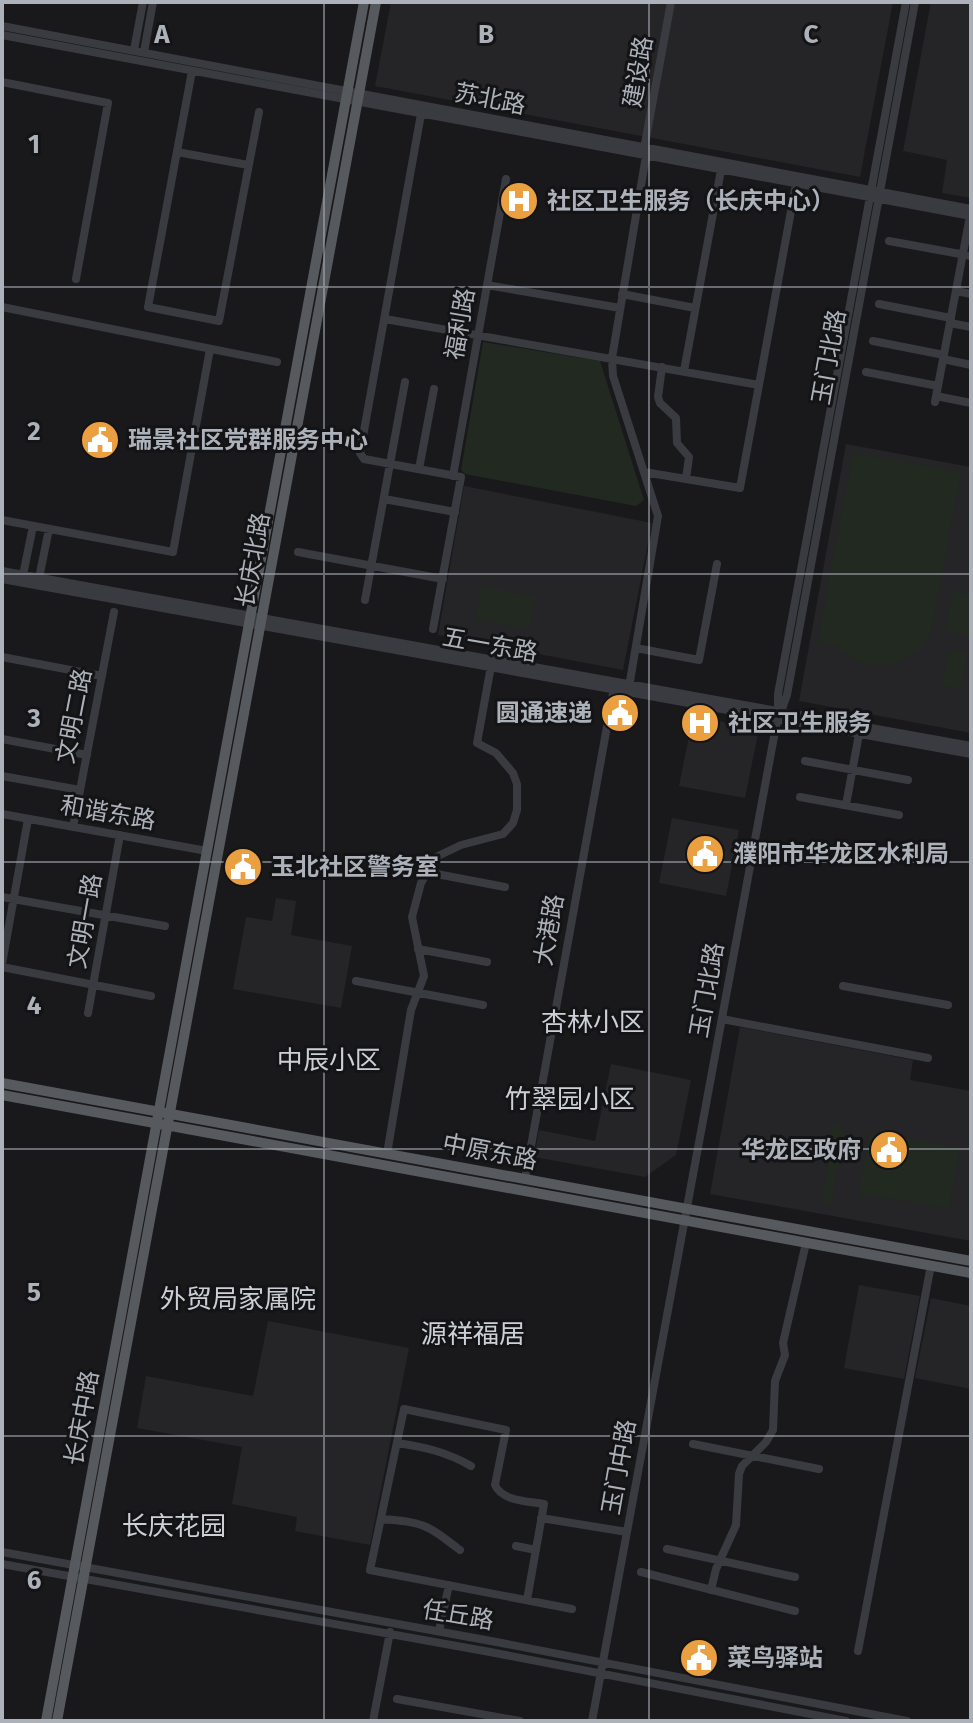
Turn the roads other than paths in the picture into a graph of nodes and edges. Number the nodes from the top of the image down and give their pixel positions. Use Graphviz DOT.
graph roads {
  1 [pos="143,2"];
  2 [pos="153,2"];
  3 [pos="364,2"];
  4 [pos="376,2"];
  5 [pos="671,2"];
  6 [pos="906,2"];
  7 [pos="915,2"];
  8 [pos="2,26"];
  9 [pos="2,35"];
  10 [pos="139,51"];
  11 [pos="192,71"];
  12 [pos="2,82"];
  13 [pos="353,97"];
  14 [pos="259,112"];
  15 [pos="421,114"];
  16 [pos="177,152"];
  17 [pos="645,152"];
  18 [pos="248,165"];
  19 [pos="721,170"];
  20 [pos="506,179"];
  21 [pos="796,184"];
  22 [pos="875,195"];
  23 [pos="971,209"];
  24 [pos="971,216"];
  25 [pos="889,241"];
  26 [pos="967,255"];
  27 [pos="966,266"];
  28 [pos="76,279"];
  29 [pos="487,285"];
  30 [pos="956,291"];
  31 [pos="622,294"];
  32 [pos="971,294"];
  33 [pos="879,304"];
  34 [pos="2,307"];
  35 [pos="620,308"];
  36 [pos="695,308"];
  37 [pos="385,319"];
  38 [pos="950,320"];
  39 [pos="971,327"];
  40 [pos="478,336"];
  41 [pos="873,341"];
  42 [pos="210,349"];
  43 [pos="944,357"];
  44 [pos="612,358"];
  45 [pos="277,362"];
  46 [pos="971,365"];
  47 [pos="662,367"];
  48 [pos="684,371"];
  49 [pos="866,372"];
  50 [pos="405,382"];
  51 [pos="759,385"];
  52 [pos="938,386"];
  53 [pos="434,389"];
  54 [pos="971,403"];
  55 [pos="390,464"];
  56 [pos="419,469"];
  57 [pos="644,472"];
  58 [pos="453,476"];
  59 [pos="686,479"];
  60 [pos="384,499"];
  61 [pos="455,512"];
  62 [pos="2,520"];
  63 [pos="33,526"];
  64 [pos="49,529"];
  65 [pos="298,552"];
  66 [pos="717,564"];
  67 [pos="371,565"];
  68 [pos="2,571"];
  69 [pos="23,575"];
  70 [pos="39,578"];
  71 [pos="2,579"];
  72 [pos="443,579"];
  73 [pos="365,600"];
  74 [pos="114,612"];
  75 [pos="250,619"];
  76 [pos="262,622"];
  77 [pos="433,629"];
  78 [pos="636,648"];
  79 [pos="2,657"];
  80 [pos="491,666"];
  81 [pos="102,676"];
  82 [pos="629,687"];
  83 [pos="614,688"];
  84 [pos="778,714"];
  85 [pos="859,734"];
  86 [pos="2,739"];
  87 [pos="971,746"];
  88 [pos="971,754"];
  89 [pos="87,755"];
  90 [pos="805,761"];
  91 [pos="852,770"];
  92 [pos="2,776"];
  93 [pos="908,780"];
  94 [pos="80,790"];
  95 [pos="800,797"];
  96 [pos="846,805"];
  97 [pos="2,814"];
  98 [pos="899,815"];
  99 [pos="28,819"];
  100 [pos="73,827"];
  101 [pos="120,835"];
  102 [pos="207,851"];
  103 [pos="426,872"];
  104 [pos="505,887"];
  105 [pos="2,897"];
  106 [pos="14,899"];
  107 [pos="106,915"];
  108 [pos="165,926"];
  109 [pos="5,931"];
  110 [pos="418,949"];
  111 [pos="487,962"];
  112 [pos="2,966"];
  113 [pos="356,981"];
  114 [pos="93,985"];
  115 [pos="843,986"];
  116 [pos="418,993"];
  117 [pos="151,996"];
  118 [pos="483,1005"];
  119 [pos="948,1005"];
  120 [pos="88,1013"];
  121 [pos="722,1019"];
  122 [pos="928,1058"];
  123 [pos="2,1083"];
  124 [pos="2,1095"];
  125 [pos="164,1118"];
  126 [pos="387,1154"];
  127 [pos="525,1179"];
  128 [pos="686,1215"];
  129 [pos="806,1243"];
  130 [pos="971,1261"];
  131 [pos="931,1265"];
  132 [pos="971,1273"];
  133 [pos="397,1443"];
  134 [pos="693,1444"];
  135 [pos="751,1456"];
  136 [pos="471,1466"];
  137 [pos="819,1469"];
  138 [pos="541,1518"];
  139 [pos="381,1519"];
  140 [pos="627,1532"];
  141 [pos="516,1546"];
  142 [pos="667,1549"];
  143 [pos="460,1550"];
  144 [pos="536,1550"];
  145 [pos="2,1552"];
  146 [pos="720,1561"];
  147 [pos="2,1564"];
  148 [pos="641,1572"];
  149 [pos="79,1573"];
  150 [pos="795,1577"];
  151 [pos="449,1585"];
  152 [pos="711,1590"];
  153 [pos="527,1600"];
  154 [pos="572,1609"];
  155 [pos="795,1611"];
  156 [pos="391,1623"];
  157 [pos="439,1631"];
  158 [pos="389,1634"];
  159 [pos="858,1651"];
  160 [pos="603,1663"];
  161 [pos="601,1673"];
  162 [pos="397,1699"];
  163 [pos="46,1721"];
  164 [pos="57,1721"];
  165 [pos="373,1721"];
  166 [pos="520,1721"];
  167 [pos="592,1721"];
  168 [pos="846,1721"];
  169 [pos="907,1721"];
  1 -- 10 [label="street"];
  2 -- 10 [label="street"];
  3 -- 13 [label="main road, 长庆北路"];
  4 -- 13 [label="main road, 长庆北路"];
  5 -- 17 [label="street, 建设路"];
  6 -- 22 [label="street, 玉门北路"];
  7 -- 22 [label="street, 玉门北路"];
  8 -- 10 [label="street, 苏北路"];
  9 -- 11 [label="street, 苏北路"];
  10 -- 13 [label="street, 苏北路"];
  11 -- 13 [label="street, 苏北路"];
  11 -- 16 [label="street"];
  12 -- 28 [label="street"];
  13 -- 15 [label="street, 苏北路"];
  13 -- 17 [label="street, 苏北路"];
  13 -- 75 [label="main road, 长庆北路"];
  13 -- 76 [label="main road, 长庆北路"];
  14 -- 18 [label="street"];
  15 -- 17 [label="street, 苏北路"];
  15 -- 37 [label="street"];
  16 -- 18 [label="street"];
  16 -- 18 [label="street"];
  17 -- 19 [label="street, 苏北路"];
  17 -- 22 [label="street, 苏北路"];
  17 -- 31 [label="street, 建设路"];
  19 -- 21 [label="street, 苏北路"];
  19 -- 36 [label="street"];
  20 -- 29 [label="street, 福利路"];
  21 -- 22 [label="street, 苏北路"];
  21 -- 51 [label="street"];
  22 -- 23 [label="street, 苏北路"];
  22 -- 24 [label="street, 苏北路"];
  22 -- 84 [label="street, 玉门北路"];
  24 -- 26 [label="street"];
  25 -- 26 [label="street"];
  26 -- 27 [label="street"];
  27 -- 30 [label="street"];
  29 -- 35 [label="street"];
  29 -- 40 [label="street, 福利路"];
  30 -- 32 [label="street"];
  30 -- 38 [label="street"];
  31 -- 35 [label="street, 建设路"];
  31 -- 36 [label="street"];
  33 -- 38 [label="street"];
  34 -- 42 [label="street"];
  35 -- 44 [label="street, 建设路"];
  36 -- 48 [label="street"];
  37 -- 40 [label="street"];
  37 -- 55 [label="street"];
  38 -- 39 [label="street"];
  38 -- 43 [label="street"];
  40 -- 44 [label="street"];
  40 -- 58 [label="street, 福利路"];
  41 -- 43 [label="street"];
  42 -- 45 [label="street"];
  42 -- 64 [label="street"];
  43 -- 46 [label="street"];
  43 -- 52 [label="street"];
  44 -- 47 [label="street"];
  44 -- 57 [label="street"];
  47 -- 48 [label="street"];
  47 -- 59 [label="street"];
  48 -- 51 [label="street"];
  49 -- 52 [label="street"];
  50 -- 55 [label="street"];
  51 -- 59 [label="street"];
  52 -- 54 [label="street"];
  53 -- 56 [label="street"];
  55 -- 56 [label="street"];
  55 -- 60 [label="street"];
  56 -- 58 [label="street"];
  57 -- 59 [label="street"];
  57 -- 78 [label="street"];
  58 -- 61 [label="street, 福利路"];
  60 -- 61 [label="street"];
  60 -- 67 [label="street"];
  61 -- 72 [label="street"];
  62 -- 63 [label="street"];
  63 -- 64 [label="street"];
  63 -- 69 [label="street"];
  64 -- 70 [label="street"];
  65 -- 67 [label="street"];
  66 -- 78 [label="street"];
  67 -- 72 [label="street"];
  67 -- 73 [label="street"];
  68 -- 69 [label="street, 五一东路"];
  69 -- 70 [label="street, 五一东路"];
  70 -- 75 [label="street, 五一东路"];
  71 -- 75 [label="street, 五一东路"];
  72 -- 77 [label="street"];
  74 -- 81 [label="street, 文明二路"];
  75 -- 76 [label="street, 五一东路"];
  75 -- 102 [label="main road, 长庆北路"];
  76 -- 80 [label="street, 五一东路"];
  76 -- 82 [label="street, 五一东路"];
  76 -- 125 [label="main road, 长庆北路"];
  78 -- 82 [label="street"];
  79 -- 81 [label="street"];
  80 -- 83 [label="street, 五一东路"];
  80 -- 103 [label="street"];
  81 -- 89 [label="street, 文明二路"];
  82 -- 83 [label="street, 五一东路"];
  82 -- 84 [label="street, 五一东路"];
  83 -- 127 [label="street, 大港路"];
  84 -- 85 [label="street, 五一东路"];
  84 -- 87 [label="street, 五一东路"];
  84 -- 121 [label="street, 玉门北路"];
  85 -- 88 [label="street, 五一东路"];
  85 -- 91 [label="street"];
  86 -- 89 [label="street"];
  89 -- 94 [label="street, 文明二路"];
  90 -- 91 [label="street"];
  91 -- 93 [label="street"];
  91 -- 96 [label="street"];
  92 -- 94 [label="street"];
  94 -- 100 [label="street, 文明二路"];
  95 -- 96 [label="street"];
  96 -- 98 [label="street"];
  97 -- 99 [label="street, 和谐东路"];
  99 -- 100 [label="street, 和谐东路"];
  99 -- 106 [label="street"];
  100 -- 101 [label="street, 和谐东路"];
  101 -- 102 [label="street, 和谐东路"];
  101 -- 107 [label="street, 文明一路"];
  102 -- 125 [label="main road, 长庆北路"];
  103 -- 104 [label="street"];
  103 -- 110 [label="street"];
  105 -- 106 [label="street"];
  106 -- 107 [label="street"];
  106 -- 109 [label="street"];
  107 -- 108 [label="street"];
  107 -- 114 [label="street, 文明一路"];
  109 -- 112 [label="street"];
  110 -- 111 [label="street"];
  110 -- 116 [label="street"];
  112 -- 114 [label="street"];
  113 -- 116 [label="street"];
  114 -- 117 [label="street"];
  114 -- 120 [label="street, 文明一路"];
  115 -- 119 [label="street"];
  116 -- 118 [label="street"];
  116 -- 126 [label="street"];
  121 -- 122 [label="street"];
  121 -- 128 [label="street, 玉门北路"];
  123 -- 125 [label="main road, 中原东路"];
  124 -- 125 [label="main road, 中原东路"];
  125 -- 126 [label="main road, 中原东路"];
  125 -- 128 [label="main road, 中原东路"];
  125 -- 149 [label="main road, 长庆中路"];
  126 -- 127 [label="main road, 中原东路"];
  127 -- 128 [label="main road, 中原东路"];
  128 -- 129 [label="main road, 中原东路"];
  128 -- 130 [label="main road, 中原东路"];
  128 -- 140 [label="street, 玉门中路"];
  129 -- 131 [label="main road, 中原东路"];
  129 -- 135 [label="street"];
  131 -- 132 [label="main road, 中原东路"];
  131 -- 159 [label="street"];
  133 -- 136 [label="street"];
  133 -- 138 [label="street"];
  133 -- 139 [label="street"];
  134 -- 135 [label="street"];
  135 -- 137 [label="street"];
  135 -- 146 [label="street"];
  138 -- 140 [label="street"];
  138 -- 144 [label="street"];
  139 -- 143 [label="street"];
  139 -- 151 [label="street"];
  140 -- 160 [label="street, 玉门中路"];
  141 -- 144 [label="street"];
  142 -- 146 [label="street"];
  144 -- 153 [label="street"];
  145 -- 149 [label="street, 任丘路"];
  146 -- 150 [label="street"];
  146 -- 152 [label="street"];
  147 -- 149 [label="street, 任丘路"];
  148 -- 152 [label="street"];
  149 -- 156 [label="street, 任丘路"];
  149 -- 158 [label="street, 任丘路"];
  149 -- 163 [label="main road, 长庆中路"];
  149 -- 164 [label="main road, 长庆中路"];
  151 -- 153 [label="street"];
  151 -- 157 [label="street"];
  152 -- 155 [label="street"];
  153 -- 154 [label="street"];
  156 -- 157 [label="street, 任丘路"];
  156 -- 158 [label="street"];
  157 -- 160 [label="street, 任丘路"];
  158 -- 161 [label="street, 任丘路"];
  158 -- 165 [label="street"];
  160 -- 161 [label="street, 玉门中路"];
  160 -- 169 [label="street, 任丘路"];
  161 -- 167 [label="street, 玉门中路"];
  161 -- 168 [label="street, 任丘路"];
  162 -- 166 [label="street"];
}
